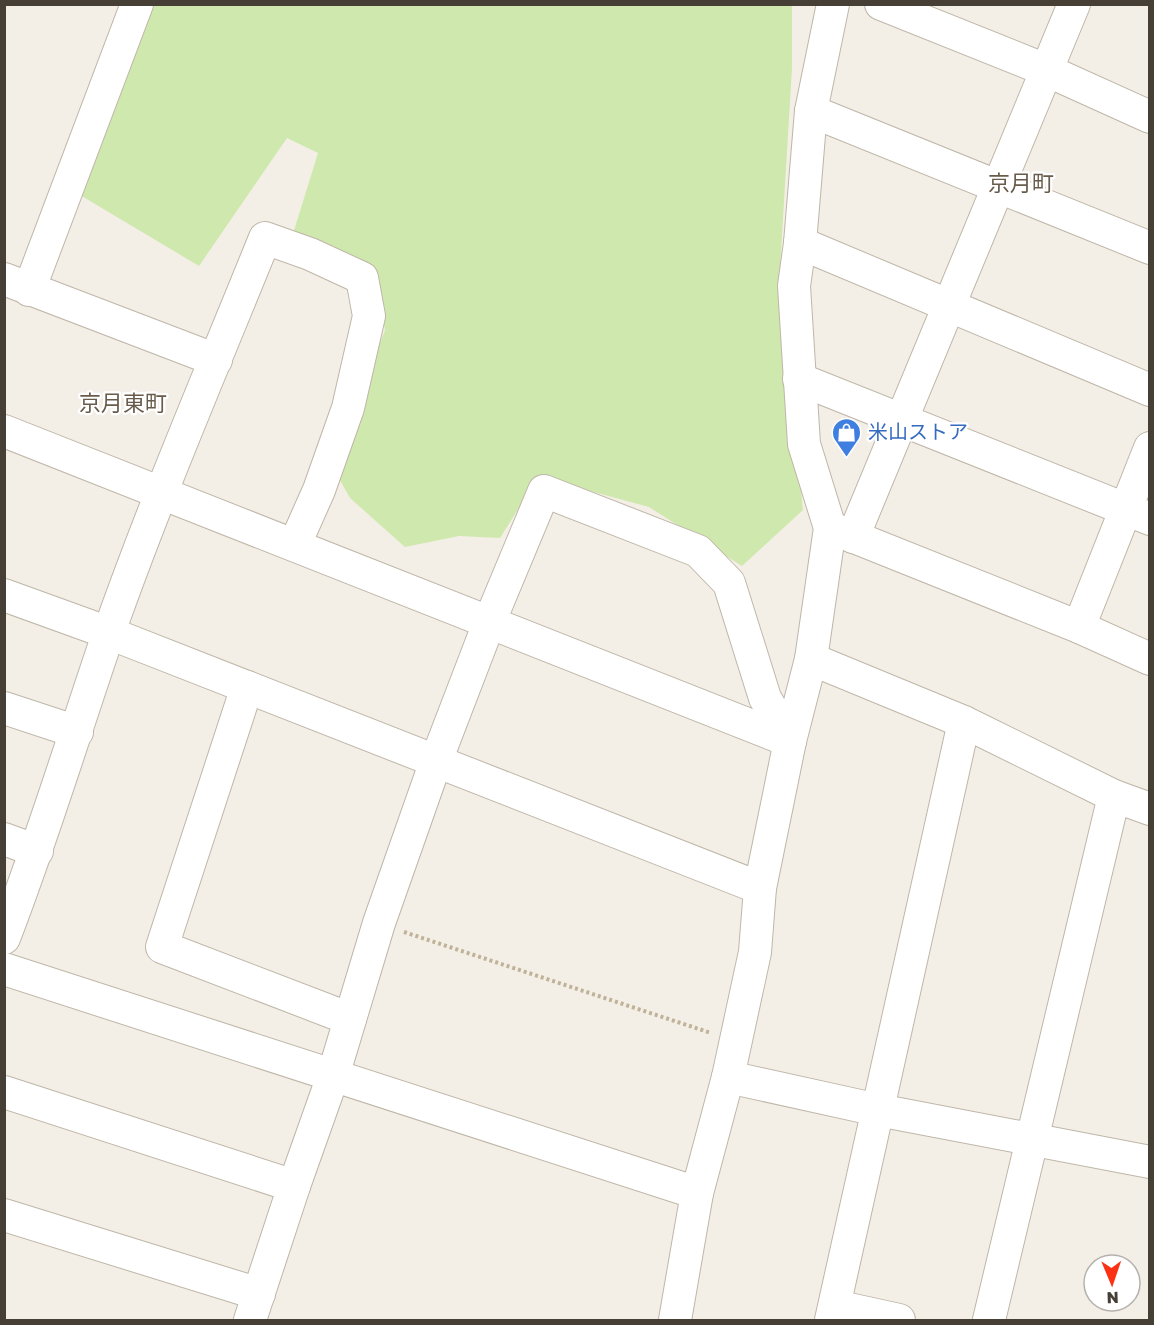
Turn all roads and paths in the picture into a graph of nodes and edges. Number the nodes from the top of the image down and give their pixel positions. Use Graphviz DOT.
graph roads {
  1 [pos="136,4"];
  2 [pos="833,4"];
  3 [pos="881,4"];
  4 [pos="1074,4"];
  5 [pos="1046,70"];
  6 [pos="811,111"];
  7 [pos="1149,117"];
  8 [pos="998,187"];
  9 [pos="800,243"];
  10 [pos="1149,248"];
  11 [pos="17,284"];
  12 [pos="949,306"];
  13 [pos="216,360"];
  14 [pos="799,379"];
  15 [pos="1149,390"];
  16 [pos="901,420"];
  17 [pos="4,432"];
  18 [pos="1149,448"];
  19 [pos="160,493"];
  20 [pos="1138,514"];
  21 [pos="842,532"];
  22 [pos="295,544"];
  23 [pos="4,595"];
  24 [pos="489,623"];
  25 [pos="1079,627"];
  26 [pos="109,633"];
  27 [pos="811,659"];
  28 [pos="1149,659"];
  29 [pos="248,687"];
  30 [pos="4,708"];
  31 [pos="964,722"];
  32 [pos="77,732"];
  33 [pos="790,741"];
  34 [pos="436,761"];
  35 [pos="1114,795"];
  36 [pos="1149,809"];
  37 [pos="4,839"];
  38 [pos="37,851"];
  39 [pos="760,888"];
  40 [pos="380,924"];
  41 [pos="4,938"];
  42 [pos="4,969"];
  43 [pos="350,1019"];
  44 [pos="734,1040"];
  45 [pos="333,1076"];
  46 [pos="728,1077"];
  47 [pos="4,1092"];
  48 [pos="878,1110"];
  49 [pos="1033,1138"];
  50 [pos="1149,1162"];
  51 [pos="294,1186"];
  52 [pos="697,1193"];
  53 [pos="4,1215"];
  54 [pos="254,1307"];
  55 [pos="833,1313"];
  56 [pos="675,1320"];
  57 [pos="900,1320"];
  58 [pos="989,1320"];
  1 -- 11 [label="street"];
  2 -- 6 [label="street"];
  3 -- 5 [label="street"];
  4 -- 5 [label="street"];
  5 -- 7 [label="street"];
  5 -- 8 [label="street"];
  6 -- 8 [label="street"];
  6 -- 9 [label="street"];
  8 -- 10 [label="street"];
  8 -- 12 [label="street"];
  9 -- 12 [label="street"];
  9 -- 14 [label="street"];
  11 -- 13 [label="street"];
  12 -- 15 [label="street"];
  12 -- 16 [label="street"];
  13 -- 19 [label="street"];
  13 -- 22 [label="street"];
  14 -- 16 [label="street"];
  14 -- 21 [label="street"];
  16 -- 20 [label="street"];
  16 -- 21 [label="street"];
  17 -- 19 [label="street"];
  18 -- 20 [label="street"];
  19 -- 22 [label="street"];
  19 -- 26 [label="street"];
  20 -- 25 [label="street"];
  21 -- 25 [label="street"];
  21 -- 27 [label="street"];
  22 -- 24 [label="street"];
  23 -- 26 [label="street"];
  24 -- 33 [label="street"];
  24 -- 33 [label="street"];
  24 -- 34 [label="street"];
  25 -- 28 [label="street"];
  26 -- 29 [label="street"];
  26 -- 32 [label="street"];
  27 -- 31 [label="street"];
  27 -- 33 [label="street"];
  29 -- 34 [label="street"];
  29 -- 43 [label="street"];
  30 -- 32 [label="street"];
  31 -- 35 [label="street"];
  31 -- 48 [label="street"];
  32 -- 38 [label="street"];
  33 -- 39 [label="street"];
  34 -- 39 [label="street"];
  34 -- 40 [label="street"];
  35 -- 36 [label="street"];
  35 -- 49 [label="street"];
  37 -- 38 [label="street"];
  38 -- 41 [label="street"];
  39 -- 44 [label="street"];
  40 -- 43 [label="street"];
  40 -- 44 [label="path"];
  42 -- 45 [label="street"];
  43 -- 45 [label="street"];
  44 -- 46 [label="street"];
  45 -- 51 [label="street"];
  45 -- 52 [label="street"];
  46 -- 48 [label="street"];
  46 -- 52 [label="street"];
  47 -- 51 [label="street"];
  48 -- 49 [label="street"];
  48 -- 55 [label="street"];
  49 -- 50 [label="street"];
  49 -- 58 [label="street"];
  51 -- 54 [label="street"];
  52 -- 56 [label="street"];
  53 -- 54 [label="street"];
  55 -- 57 [label="street"];
}
